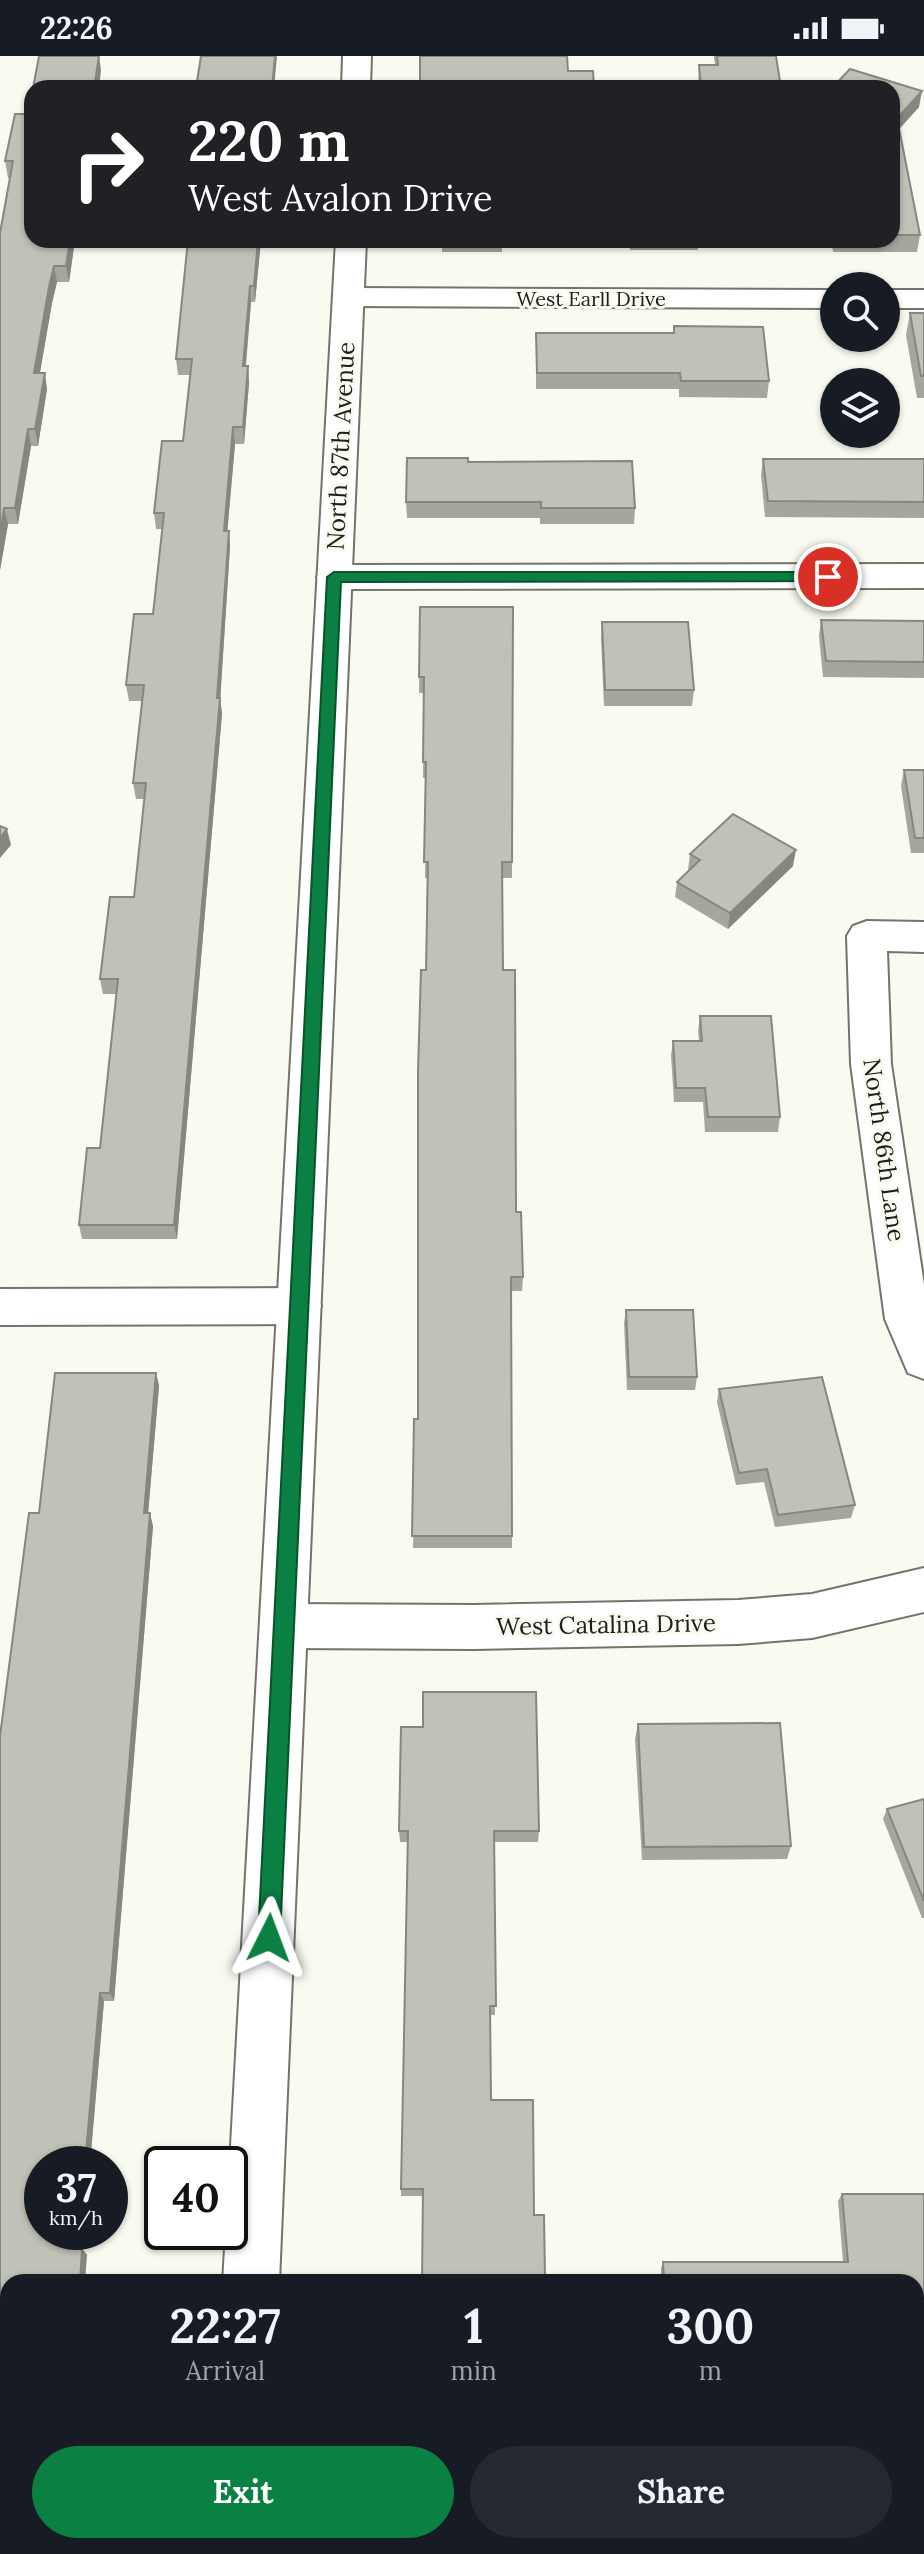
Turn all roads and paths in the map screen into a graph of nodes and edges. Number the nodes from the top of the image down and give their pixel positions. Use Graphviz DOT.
graph roads {
  1 [pos="357,56"];
  2 [pos="356,80"];
  3 [pos="351,248"];
  4 [pos="349,297"];
  5 [pos="820,299"];
  6 [pos="900,299"];
  7 [pos="924,299"];
  8 [pos="924,576"];
  9 [pos="334,577"];
  10 [pos="924,937"];
  11 [pos="299,1306"];
  12 [pos="0,1307"];
  13 [pos="924,1360"];
  14 [pos="924,1590"];
  15 [pos="285,1626"];
  16 [pos="251,2274"];
  1 -- 2 [label="street"];
  3 -- 4 [label="street, North 87th Avenue"];
  4 -- 5 [label="street, West Earll Drive"];
  4 -- 9 [label="street, North 87th Avenue"];
  6 -- 7 [label="street"];
  8 -- 9 [label="street"];
  9 -- 11 [label="street, North 87th Avenue"];
  10 -- 13 [label="street, North 86th Lane"];
  11 -- 12 [label="street"];
  11 -- 15 [label="street, North 87th Avenue"];
  14 -- 15 [label="street, West Catalina Drive"];
  15 -- 16 [label="street, North 87th Avenue"];
}
